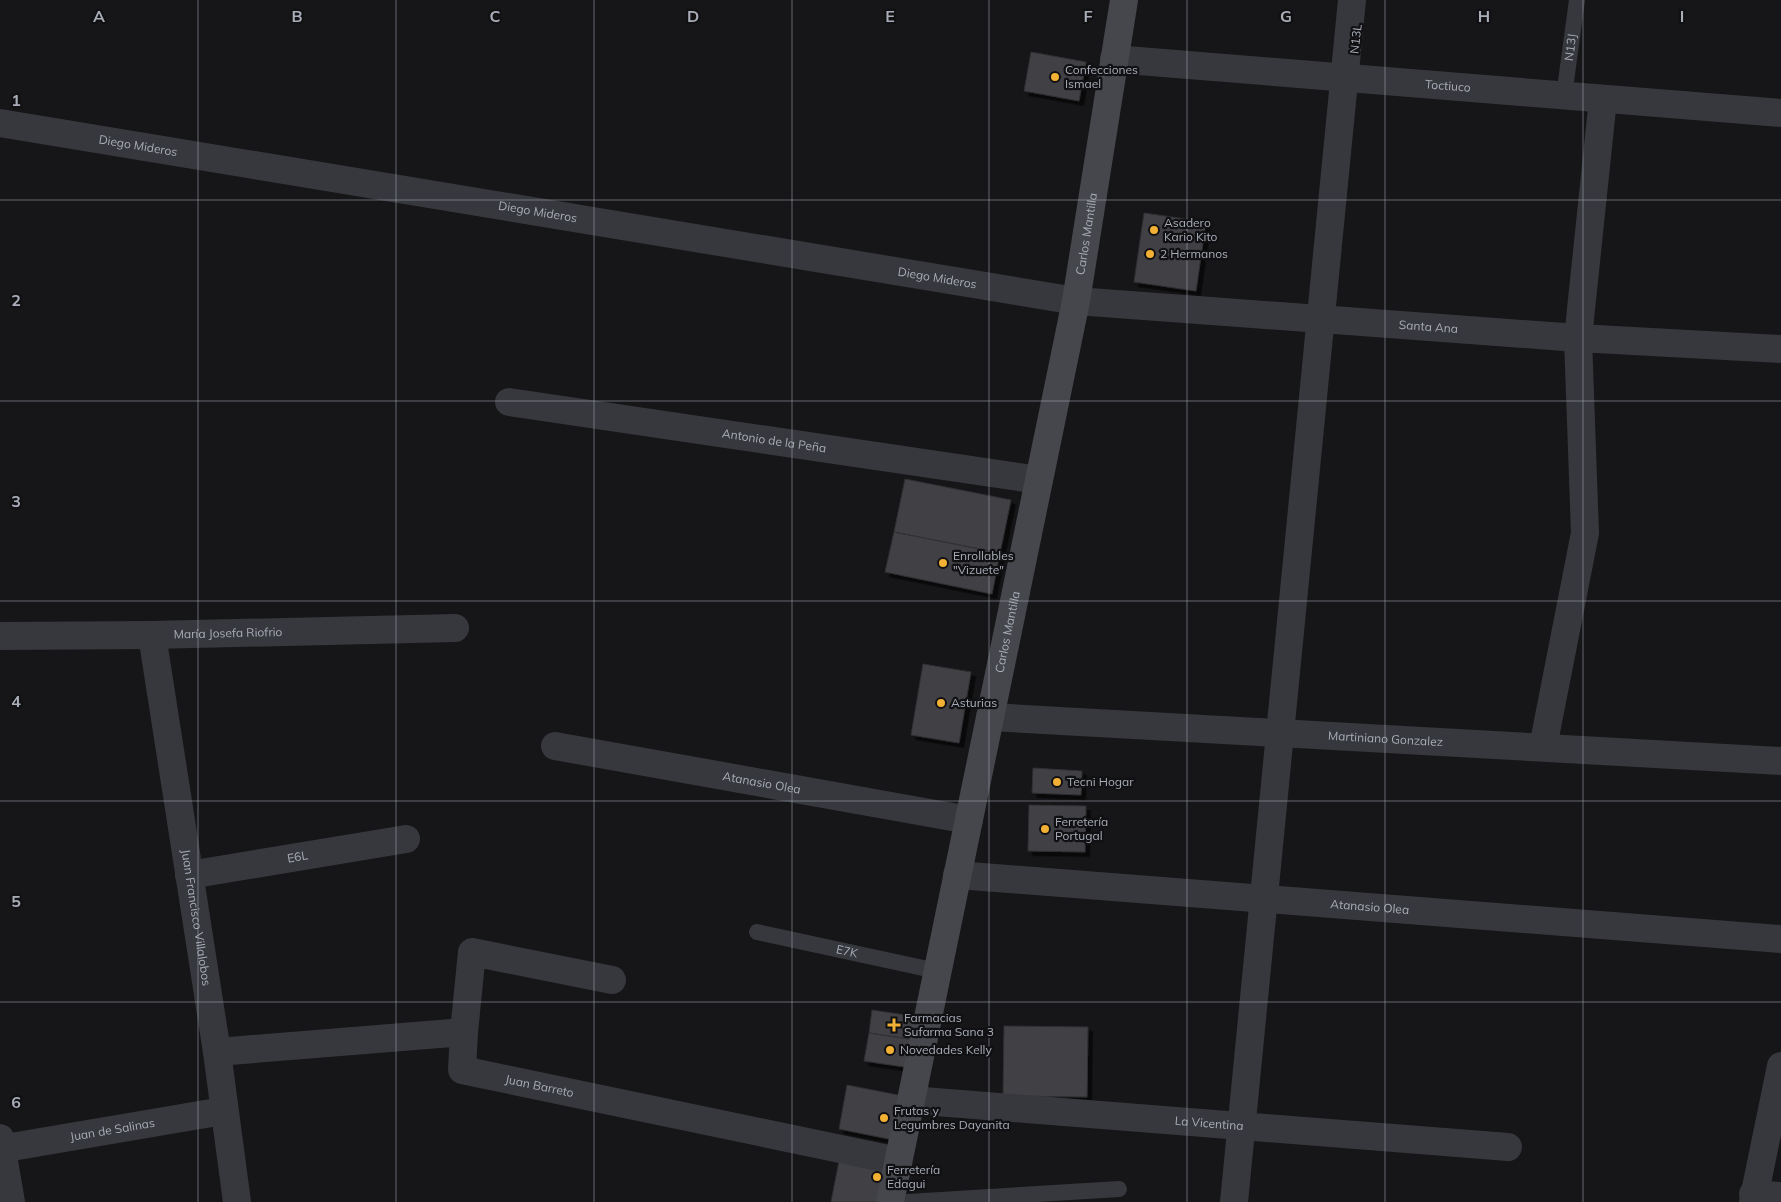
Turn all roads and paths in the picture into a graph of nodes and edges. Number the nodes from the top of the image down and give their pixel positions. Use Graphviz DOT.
graph roads {
  1 [pos="1124,0"];
  2 [pos="1352,0"];
  3 [pos="1360,0"];
  4 [pos="1577,0"];
  5 [pos="1114,59"];
  6 [pos="1351,78"];
  7 [pos="1564,96"];
  8 [pos="1603,99"];
  9 [pos="1781,113"];
  10 [pos="0,124"];
  11 [pos="1076,301"];
  12 [pos="1578,338"];
  13 [pos="1781,349"];
  14 [pos="509,402"];
  15 [pos="1039,480"];
  16 [pos="455,628"];
  17 [pos="152,635"];
  18 [pos="0,636"];
  19 [pos="990,717"];
  20 [pos="555,746"];
  21 [pos="1543,747"];
  22 [pos="1781,761"];
  23 [pos="968,820"];
  24 [pos="406,839"];
  25 [pos="189,874"];
  26 [pos="957,874"];
  27 [pos="758,932"];
  28 [pos="1781,939"];
  29 [pos="938,971"];
  30 [pos="612,980"];
  31 [pos="464,1032"];
  32 [pos="217,1052"];
  33 [pos="1781,1066"];
  34 [pos="911,1100"];
  35 [pos="223,1111"];
  36 [pos="1,1145"];
  37 [pos="1508,1147"];
  38 [pos="898,1161"];
  39 [pos="1118,1189"];
  40 [pos="1781,1196"];
  41 [pos="1753,1198"];
  42 [pos="11,1202"];
  43 [pos="237,1202"];
  44 [pos="890,1202"];
  45 [pos="908,1202"];
  46 [pos="1234,1202"];
  1 -- 5 [label="street, Carlos Mantilla"];
  2 -- 46 [label="street"];
  3 -- 6 [label="street, N13L"];
  4 -- 7 [label="lane, N13J"];
  5 -- 6 [label="street, Toctiuco"];
  5 -- 11 [label="street, Carlos Mantilla"];
  6 -- 7 [label="street, Toctiuco"];
  7 -- 8 [label="street, Toctiuco"];
  8 -- 9 [label="street, Toctiuco"];
  8 -- 12 [label="street"];
  10 -- 11 [label="street, Diego Mideros"];
  11 -- 12 [label="street, Santa Ana"];
  11 -- 15 [label="street, Carlos Mantilla"];
  12 -- 13 [label="street, Santa Ana"];
  12 -- 21 [label="street"];
  14 -- 15 [label="street, Antonio de la Peña"];
  15 -- 19 [label="street, Carlos Mantilla"];
  16 -- 17 [label="street, María Josefa Riofrio"];
  17 -- 18 [label="street, María Josefa Riofrio"];
  17 -- 25 [label="street, Juan Francisco Villalobos"];
  19 -- 21 [label="street, Martiniano Gonzalez"];
  19 -- 23 [label="street, Carlos Mantilla"];
  20 -- 23 [label="street, Atanasio Olea"];
  21 -- 22 [label="street, Martiniano Gonzalez"];
  23 -- 26 [label="street, Carlos Mantilla"];
  24 -- 25 [label="street, E6L"];
  25 -- 32 [label="street, Juan Francisco Villalobos"];
  26 -- 28 [label="street, Atanasio Olea"];
  26 -- 29 [label="street, Carlos Mantilla"];
  27 -- 29 [label="lane, E7K"];
  29 -- 34 [label="street, Carlos Mantilla"];
  30 -- 31 [label="street"];
  31 -- 32 [label="street"];
  31 -- 38 [label="street, Juan Barreto"];
  32 -- 35 [label="street, Juan Francisco Villalobos"];
  33 -- 41 [label="street"];
  34 -- 37 [label="street, La Vicentina"];
  34 -- 38 [label="street, Carlos Mantilla"];
  35 -- 36 [label="street, Juan de Salinas"];
  35 -- 43 [label="street, Juan Francisco Villalobos"];
  36 -- 42 [label="street"];
  38 -- 44 [label="street, Carlos Mantilla"];
  39 -- 45 [label="lane"];
  40 -- 41 [label="street"];
}
